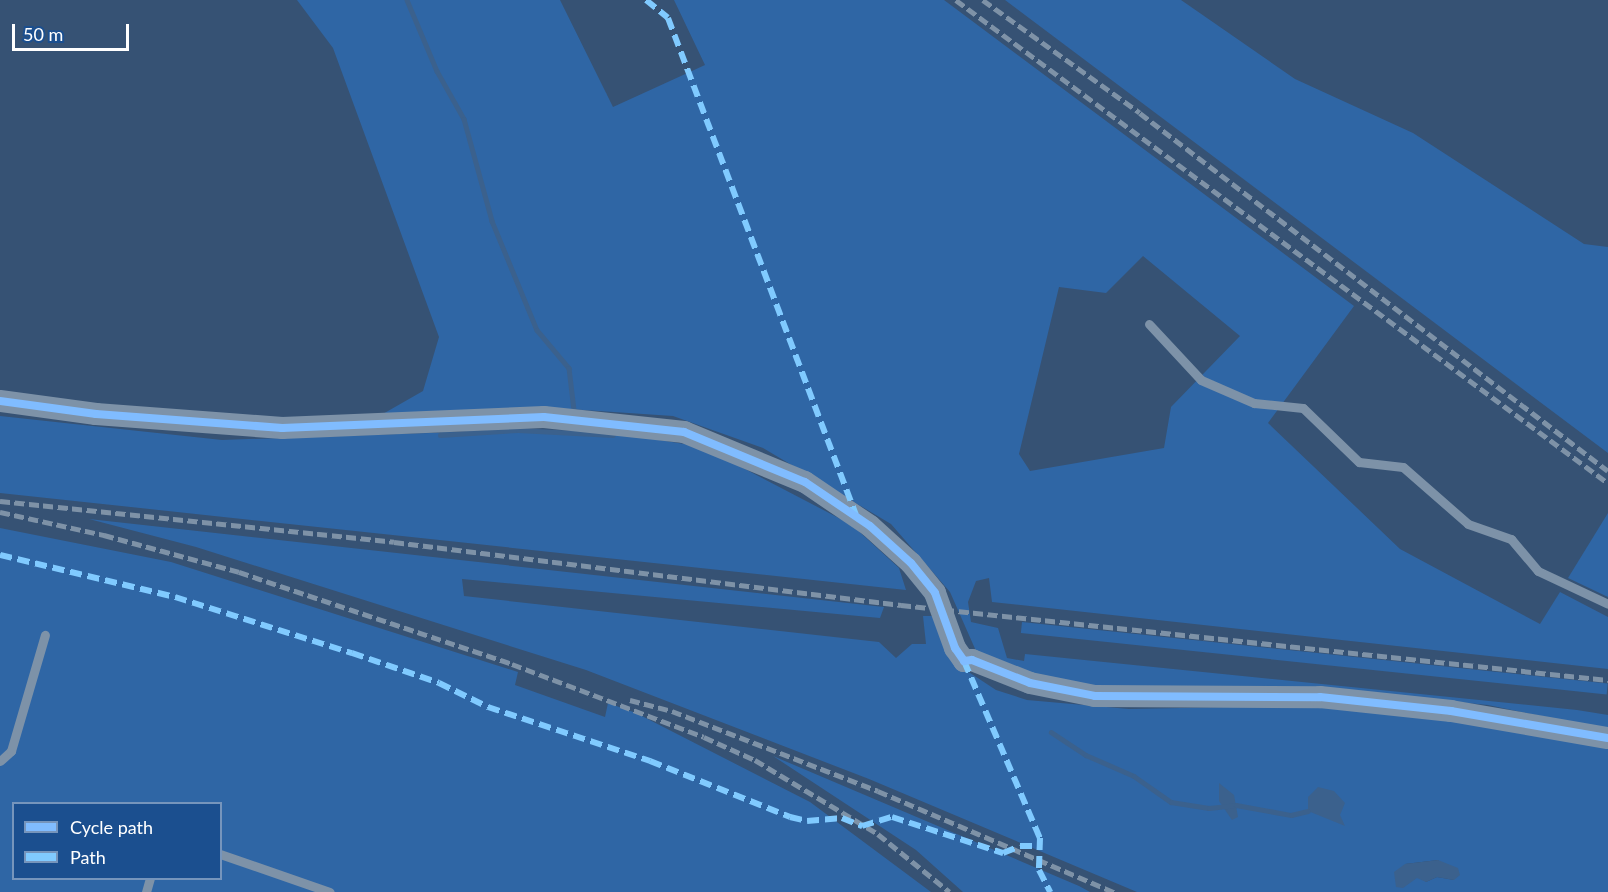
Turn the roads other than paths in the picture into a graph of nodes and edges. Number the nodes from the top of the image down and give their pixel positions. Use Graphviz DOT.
graph roads {
  1 [pos="1149,324"];
  2 [pos="0,401"];
  3 [pos="1608,604"];
  4 [pos="45,635"];
  5 [pos="1608,738"];
  6 [pos="0,761"];
  7 [pos="222,855"];
  8 [pos="330,892"];
  1 -- 3 [label="lane"];
  2 -- 5 [label="street"];
  4 -- 6 [label="lane"];
  7 -- 8 [label="lane"];
}
